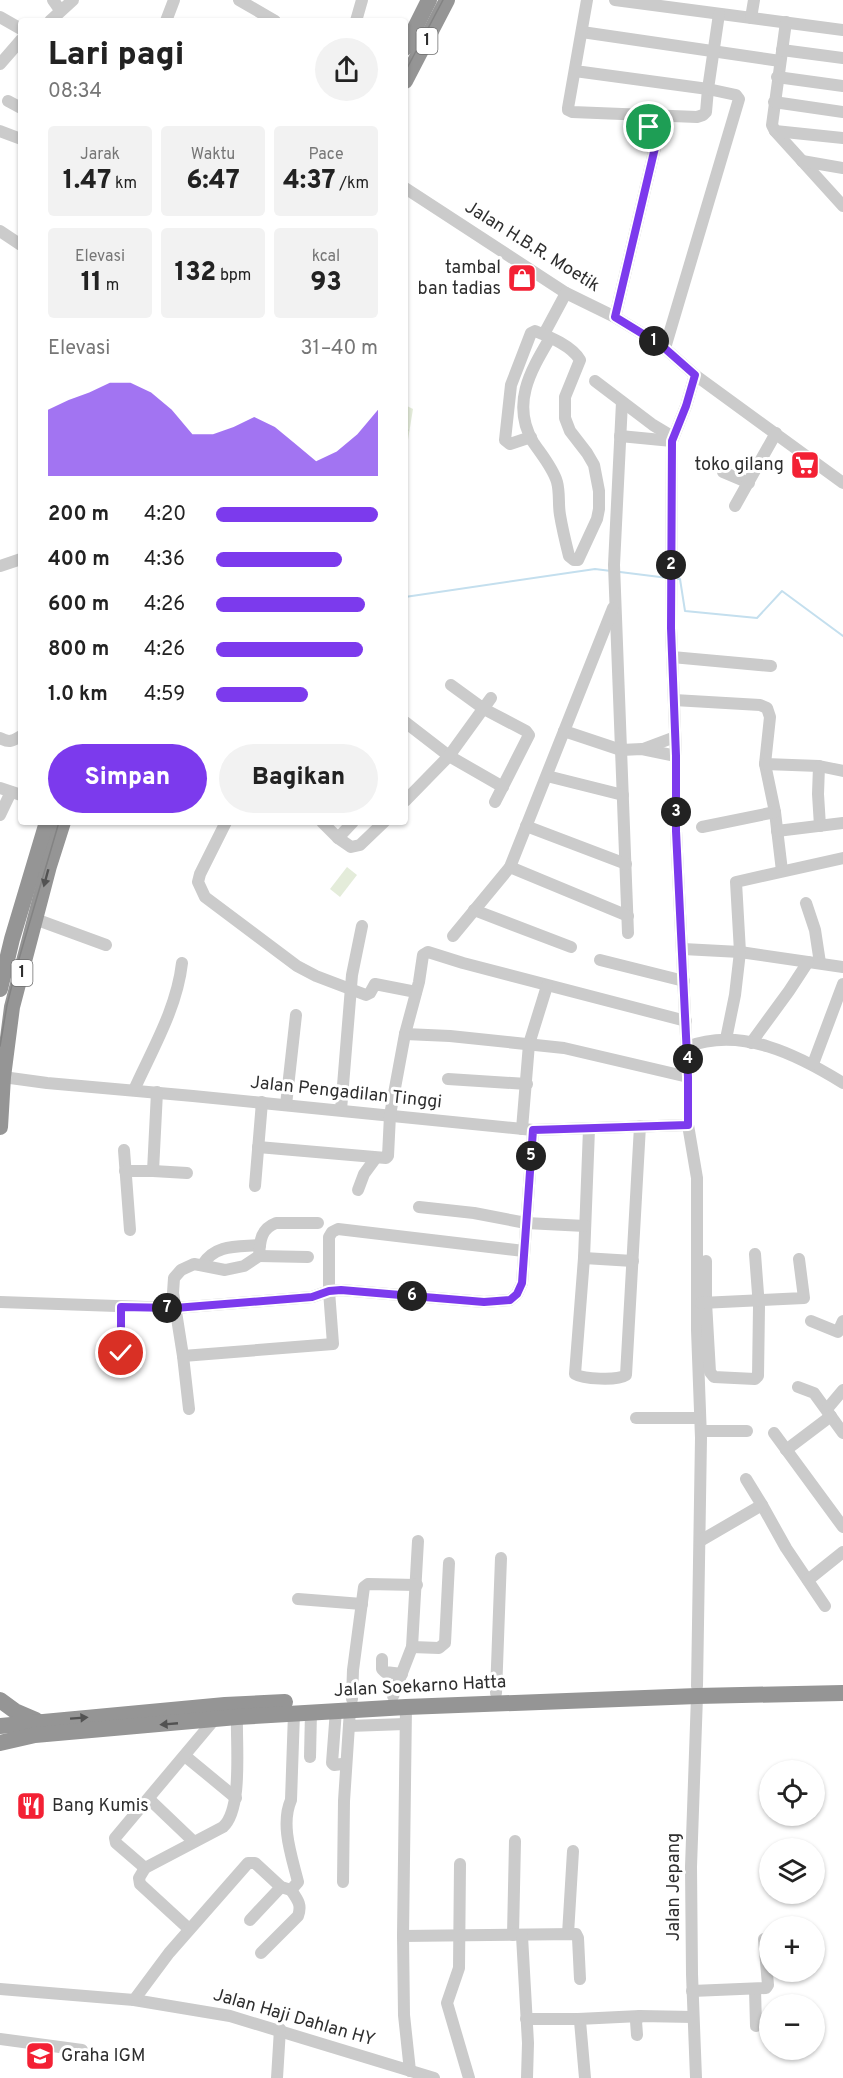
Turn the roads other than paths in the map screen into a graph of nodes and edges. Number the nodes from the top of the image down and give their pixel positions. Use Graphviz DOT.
graph roads {
  1 [pos="73,0"];
  2 [pos="174,0"];
  3 [pos="239,0"];
  4 [pos="362,0"];
  5 [pos="429,0"];
  6 [pos="447,0"];
  7 [pos="587,0"];
  8 [pos="615,0"];
  9 [pos="754,0"];
  10 [pos="647,2"];
  11 [pos="57,5"];
  12 [pos="719,14"];
  13 [pos="0,17"];
  14 [pos="167,18"];
  15 [pos="270,18"];
  16 [pos="357,18"];
  17 [pos="751,18"];
  18 [pos="786,22"];
  19 [pos="18,27"];
  20 [pos="843,30"];
  21 [pos="582,32"];
  22 [pos="408,42"];
  23 [pos="18,43"];
  24 [pos="713,53"];
  25 [pos="781,56"];
  26 [pos="843,58"];
  27 [pos="0,64"];
  28 [pos="575,71"];
  29 [pos="408,75"];
  30 [pos="777,77"];
  31 [pos="843,86"];
  32 [pos="708,89"];
  33 [pos="8,101"];
  34 [pos="774,102"];
  35 [pos="18,106"];
  36 [pos="843,112"];
  37 [pos="0,131"];
  38 [pos="775,131"];
  39 [pos="18,138"];
  40 [pos="843,138"];
  41 [pos="655,149"];
  42 [pos="802,160"];
  43 [pos="843,168"];
  44 [pos="408,190"];
  45 [pos="843,206"];
  46 [pos="0,231"];
  47 [pos="18,243"];
  48 [pos="566,292"];
  49 [pos="615,317"];
  50 [pos="547,336"];
  51 [pos="665,348"];
  52 [pos="695,375"];
  53 [pos="595,381"];
  54 [pos="707,384"];
  55 [pos="622,402"];
  56 [pos="686,406"];
  57 [pos="508,422"];
  58 [pos="653,425"];
  59 [pos="528,431"];
  60 [pos="776,433"];
  61 [pos="620,436"];
  62 [pos="652,439"];
  63 [pos="672,439"];
  64 [pos="723,472"];
  65 [pos="749,483"];
  66 [pos="843,483"];
  67 [pos="735,506"];
  68 [pos="590,532"];
  69 [pos="566,537"];
  70 [pos="18,560"];
  71 [pos="0,566"];
  72 [pos="616,602"];
  73 [pos="672,657"];
  74 [pos="771,666"];
  75 [pos="451,685"];
  76 [pos="674,700"];
  77 [pos="488,704"];
  78 [pos="408,724"];
  79 [pos="564,732"];
  80 [pos="18,737"];
  81 [pos="0,738"];
  82 [pos="675,738"];
  83 [pos="642,749"];
  84 [pos="621,750"];
  85 [pos="449,756"];
  86 [pos="676,756"];
  87 [pos="765,764"];
  88 [pos="819,766"];
  89 [pos="843,771"];
  90 [pos="547,776"];
  91 [pos="503,787"];
  92 [pos="10,792"];
  93 [pos="623,795"];
  94 [pos="408,798"];
  95 [pos="495,802"];
  96 [pos="775,812"];
  97 [pos="0,815"];
  98 [pos="843,823"];
  99 [pos="46,825"];
  100 [pos="62,825"];
  101 [pos="224,825"];
  102 [pos="325,825"];
  103 [pos="350,825"];
  104 [pos="381,825"];
  105 [pos="526,826"];
  106 [pos="820,826"];
  107 [pos="702,827"];
  108 [pos="777,831"];
  109 [pos="338,838"];
  110 [pos="843,858"];
  111 [pos="626,864"];
  112 [pos="510,867"];
  113 [pos="782,871"];
  114 [pos="806,903"];
  115 [pos="474,910"];
  116 [pos="628,916"];
  117 [pos="35,919"];
  118 [pos="362,926"];
  119 [pos="628,933"];
  120 [pos="453,936"];
  121 [pos="106,945"];
  122 [pos="571,947"];
  123 [pos="683,949"];
  124 [pos="740,952"];
  125 [pos="600,960"];
  126 [pos="814,962"];
  127 [pos="182,963"];
  128 [pos="843,966"];
  129 [pos="684,981"];
  130 [pos="843,984"];
  131 [pos="547,986"];
  132 [pos="0,988"];
  133 [pos="351,990"];
  134 [pos="416,992"];
  135 [pos="296,1015"];
  136 [pos="686,1021"];
  137 [pos="405,1034"];
  138 [pos="726,1039"];
  139 [pos="751,1043"];
  140 [pos="529,1044"];
  141 [pos="687,1047"];
  142 [pos="813,1065"];
  143 [pos="3,1077"];
  144 [pos="688,1077"];
  145 [pos="448,1078"];
  146 [pos="843,1083"];
  147 [pos="527,1084"];
  148 [pos="134,1090"];
  149 [pos="157,1092"];
  150 [pos="262,1102"];
  151 [pos="285,1105"];
  152 [pos="341,1110"];
  153 [pos="390,1115"];
  154 [pos="688,1125"];
  155 [pos="640,1126"];
  156 [pos="0,1127"];
  157 [pos="527,1129"];
  158 [pos="589,1129"];
  159 [pos="258,1147"];
  160 [pos="124,1150"];
  161 [pos="375,1159"];
  162 [pos="125,1171"];
  163 [pos="153,1171"];
  164 [pos="187,1173"];
  165 [pos="255,1186"];
  166 [pos="358,1190"];
  167 [pos="419,1207"];
  168 [pos="318,1223"];
  169 [pos="526,1223"];
  170 [pos="585,1226"];
  171 [pos="130,1230"];
  172 [pos="259,1250"];
  173 [pos="524,1251"];
  174 [pos="755,1254"];
  175 [pos="308,1257"];
  176 [pos="584,1258"];
  177 [pos="799,1259"];
  178 [pos="633,1261"];
  179 [pos="706,1261"];
  180 [pos="203,1264"];
  181 [pos="329,1291"];
  182 [pos="758,1299"];
  183 [pos="0,1302"];
  184 [pos="701,1303"];
  185 [pos="121,1307"];
  186 [pos="175,1308"];
  187 [pos="811,1321"];
  188 [pos="843,1321"];
  189 [pos="183,1356"];
  190 [pos="110,1368"];
  191 [pos="798,1387"];
  192 [pos="843,1390"];
  193 [pos="189,1408"];
  194 [pos="829,1413"];
  195 [pos="636,1418"];
  196 [pos="700,1425"];
  197 [pos="747,1431"];
  198 [pos="774,1433"];
  199 [pos="843,1433"];
  200 [pos="786,1450"];
  201 [pos="746,1479"];
  202 [pos="762,1505"];
  203 [pos="843,1527"];
  204 [pos="418,1540"];
  205 [pos="700,1541"];
  206 [pos="843,1552"];
  207 [pos="501,1558"];
  208 [pos="449,1563"];
  209 [pos="808,1580"];
  210 [pos="417,1585"];
  211 [pos="298,1599"];
  212 [pos="362,1604"];
  213 [pos="825,1606"];
  214 [pos="412,1647"];
  215 [pos="382,1659"];
  216 [pos="402,1674"];
  217 [pos="843,1684"];
  218 [pos="697,1691"];
  219 [pos="496,1693"];
  220 [pos="843,1693"];
  221 [pos="564,1696"];
  222 [pos="604,1697"];
  223 [pos="0,1700"];
  224 [pos="400,1701"];
  225 [pos="346,1711"];
  226 [pos="303,1712"];
  227 [pos="237,1717"];
  228 [pos="214,1720"];
  229 [pos="39,1721"];
  230 [pos="405,1725"];
  231 [pos="2,1740"];
  232 [pos="185,1756"];
  233 [pos="310,1757"];
  234 [pos="342,1764"];
  235 [pos="236,1798"];
  236 [pos="149,1799"];
  237 [pos="192,1841"];
  238 [pos="515,1841"];
  239 [pos="573,1851"];
  240 [pos="460,1864"];
  241 [pos="145,1868"];
  242 [pos="343,1882"];
  243 [pos="286,1889"];
  244 [pos="250,1920"];
  245 [pos="189,1929"];
  246 [pos="568,1934"];
  247 [pos="403,1936"];
  248 [pos="458,1936"];
  249 [pos="517,1936"];
  250 [pos="261,1953"];
  251 [pos="580,1979"];
  252 [pos="768,1982"];
  253 [pos="0,1989"];
  254 [pos="755,1989"];
  255 [pos="692,1991"];
  256 [pos="134,2000"];
  257 [pos="640,2016"];
  258 [pos="693,2017"];
  259 [pos="526,2019"];
  260 [pos="578,2019"];
  261 [pos="756,2026"];
  262 [pos="280,2029"];
  263 [pos="637,2035"];
  264 [pos="0,2038"];
  265 [pos="82,2050"];
  266 [pos="410,2071"];
  267 [pos="278,2078"];
  268 [pos="434,2078"];
  269 [pos="469,2078"];
  270 [pos="527,2078"];
  271 [pos="585,2078"];
  272 [pos="696,2078"];
  1 -- 11 [label="street"];
  2 -- 14 [label="street"];
  3 -- 15 [label="street"];
  4 -- 16 [label="street"];
  5 -- 22 [label="highway, 1"];
  6 -- 29 [label="highway, 1"];
  7 -- 21 [label="street"];
  8 -- 10 [label="street"];
  9 -- 17 [label="street"];
  10 -- 12 [label="street"];
  12 -- 17 [label="street"];
  12 -- 24 [label="street"];
  13 -- 19 [label="street"];
  17 -- 18 [label="street"];
  18 -- 20 [label="street"];
  18 -- 25 [label="street"];
  21 -- 24 [label="street"];
  21 -- 28 [label="street"];
  23 -- 27 [label="street"];
  24 -- 25 [label="street"];
  24 -- 32 [label="street"];
  25 -- 26 [label="street"];
  25 -- 30 [label="street"];
  28 -- 32 [label="street"];
  28 -- 32 [label="street"];
  30 -- 31 [label="street"];
  30 -- 34 [label="street"];
  32 -- 51 [label="street"];
  33 -- 35 [label="street"];
  34 -- 36 [label="street"];
  34 -- 38 [label="street"];
  37 -- 39 [label="street"];
  38 -- 40 [label="street"];
  38 -- 42 [label="street"];
  41 -- 49 [label="street"];
  42 -- 43 [label="street"];
  42 -- 45 [label="street"];
  44 -- 48 [label="street, Jalan H.B.R. Moetik"];
  46 -- 47 [label="street"];
  48 -- 49 [label="street, Jalan H.B.R. Moetik"];
  48 -- 50 [label="street"];
  49 -- 51 [label="street, Jalan H.B.R. Moetik"];
  50 -- 57 [label="street"];
  50 -- 59 [label="street"];
  50 -- 68 [label="street"];
  51 -- 52 [label="street, Jalan H.B.R. Moetik"];
  52 -- 54 [label="street, Jalan H.B.R. Moetik"];
  52 -- 56 [label="street"];
  53 -- 55 [label="street"];
  54 -- 56 [label="street"];
  54 -- 60 [label="street, Jalan H.B.R. Moetik"];
  55 -- 58 [label="street"];
  55 -- 61 [label="street"];
  56 -- 63 [label="street"];
  57 -- 59 [label="street"];
  57 -- 59 [label="street"];
  58 -- 62 [label="street"];
  58 -- 63 [label="street"];
  59 -- 69 [label="street"];
  60 -- 65 [label="street"];
  60 -- 66 [label="street, Jalan H.B.R. Moetik"];
  61 -- 62 [label="street"];
  61 -- 72 [label="street"];
  62 -- 63 [label="street"];
  63 -- 73 [label="street"];
  64 -- 65 [label="street"];
  65 -- 67 [label="street"];
  68 -- 69 [label="street"];
  68 -- 69 [label="street"];
  70 -- 71 [label="street"];
  72 -- 79 [label="street"];
  72 -- 84 [label="street"];
  73 -- 74 [label="street"];
  73 -- 76 [label="street"];
  75 -- 77 [label="street"];
  76 -- 82 [label="street"];
  76 -- 87 [label="street"];
  77 -- 85 [label="street"];
  77 -- 91 [label="street"];
  78 -- 85 [label="street"];
  79 -- 84 [label="street"];
  79 -- 90 [label="street"];
  80 -- 81 [label="street"];
  82 -- 83 [label="street"];
  82 -- 86 [label="street"];
  83 -- 84 [label="street"];
  83 -- 86 [label="street"];
  84 -- 93 [label="street"];
  85 -- 91 [label="street"];
  85 -- 94 [label="street"];
  86 -- 123 [label="street"];
  87 -- 88 [label="street"];
  87 -- 96 [label="street"];
  88 -- 89 [label="street"];
  88 -- 106 [label="street"];
  90 -- 93 [label="street"];
  90 -- 105 [label="street"];
  91 -- 95 [label="street"];
  92 -- 97 [label="street"];
  93 -- 111 [label="street"];
  96 -- 107 [label="street"];
  96 -- 108 [label="street"];
  98 -- 106 [label="street"];
  99 -- 132 [label="highway, 1"];
  100 -- 117 [label="highway, 1, one-way"];
  101 -- 133 [label="street"];
  102 -- 109 [label="street"];
  103 -- 109 [label="street"];
  104 -- 109 [label="street"];
  105 -- 111 [label="street"];
  105 -- 112 [label="street"];
  106 -- 108 [label="street"];
  108 -- 113 [label="street"];
  110 -- 113 [label="street"];
  111 -- 116 [label="street"];
  112 -- 115 [label="street"];
  112 -- 116 [label="street"];
  113 -- 124 [label="street"];
  114 -- 126 [label="street"];
  115 -- 120 [label="street"];
  115 -- 122 [label="street"];
  116 -- 119 [label="street"];
  117 -- 121 [label="street"];
  117 -- 143 [label="highway, 1"];
  118 -- 133 [label="street"];
  123 -- 124 [label="street"];
  123 -- 129 [label="street"];
  124 -- 126 [label="street"];
  124 -- 138 [label="street"];
  125 -- 129 [label="street"];
  126 -- 128 [label="street"];
  126 -- 139 [label="street"];
  127 -- 148 [label="street"];
  129 -- 136 [label="street"];
  130 -- 142 [label="street"];
  131 -- 134 [label="street"];
  131 -- 136 [label="street"];
  131 -- 140 [label="street"];
  133 -- 134 [label="street"];
  133 -- 152 [label="street"];
  134 -- 137 [label="street"];
  135 -- 151 [label="street"];
  136 -- 141 [label="street"];
  137 -- 140 [label="street"];
  137 -- 153 [label="street"];
  138 -- 139 [label="street"];
  138 -- 141 [label="street"];
  139 -- 142 [label="street"];
  140 -- 144 [label="street"];
  140 -- 147 [label="street"];
  141 -- 144 [label="street"];
  142 -- 146 [label="street"];
  143 -- 148 [label="street, Jalan Pengadilan Tinggi"];
  143 -- 156 [label="highway, 1"];
  144 -- 154 [label="street"];
  145 -- 147 [label="street"];
  147 -- 157 [label="street"];
  148 -- 149 [label="street, Jalan Pengadilan Tinggi"];
  149 -- 150 [label="street, Jalan Pengadilan Tinggi"];
  149 -- 163 [label="street"];
  150 -- 151 [label="street, Jalan Pengadilan Tinggi"];
  150 -- 159 [label="street"];
  151 -- 152 [label="street, Jalan Pengadilan Tinggi"];
  152 -- 153 [label="street, Jalan Pengadilan Tinggi"];
  153 -- 157 [label="street, Jalan Pengadilan Tinggi"];
  153 -- 161 [label="street"];
  154 -- 155 [label="street, Jalan Pengadilan Tinggi"];
  154 -- 184 [label="street"];
  155 -- 158 [label="street, Jalan Pengadilan Tinggi"];
  155 -- 178 [label="street"];
  157 -- 158 [label="street, Jalan Pengadilan Tinggi"];
  157 -- 169 [label="street"];
  158 -- 170 [label="street"];
  159 -- 161 [label="street"];
  159 -- 165 [label="street"];
  160 -- 162 [label="street"];
  161 -- 166 [label="street"];
  162 -- 163 [label="street"];
  162 -- 171 [label="street"];
  163 -- 164 [label="street"];
  167 -- 169 [label="street"];
  168 -- 172 [label="street"];
  169 -- 170 [label="street"];
  169 -- 173 [label="street"];
  170 -- 176 [label="street"];
  172 -- 175 [label="street"];
  172 -- 180 [label="street"];
  172 -- 180 [label="street"];
  173 -- 181 [label="street"];
  173 -- 181 [label="street"];
  174 -- 182 [label="street"];
  176 -- 178 [label="street"];
  176 -- 178 [label="street"];
  177 -- 182 [label="street"];
  179 -- 184 [label="street"];
  180 -- 186 [label="street"];
  181 -- 186 [label="street"];
  181 -- 189 [label="street"];
  182 -- 184 [label="street"];
  182 -- 184 [label="street"];
  183 -- 185 [label="street"];
  184 -- 196 [label="street, Jalan Jepang"];
  185 -- 186 [label="street"];
  185 -- 190 [label="street"];
  186 -- 189 [label="street"];
  187 -- 188 [label="street"];
  189 -- 193 [label="street"];
  191 -- 194 [label="street"];
  192 -- 194 [label="street"];
  194 -- 199 [label="street"];
  194 -- 200 [label="street"];
  195 -- 196 [label="street"];
  196 -- 197 [label="street"];
  196 -- 205 [label="street, Jalan Jepang"];
  198 -- 200 [label="street"];
  200 -- 203 [label="street"];
  201 -- 202 [label="street"];
  202 -- 205 [label="street"];
  202 -- 209 [label="street"];
  204 -- 210 [label="street"];
  205 -- 218 [label="street, Jalan Jepang"];
  206 -- 209 [label="street"];
  207 -- 219 [label="street"];
  208 -- 214 [label="street"];
  209 -- 213 [label="street"];
  210 -- 212 [label="street"];
  210 -- 214 [label="street"];
  211 -- 212 [label="street"];
  212 -- 225 [label="street"];
  214 -- 216 [label="street"];
  215 -- 216 [label="street"];
  216 -- 224 [label="street"];
  217 -- 218 [label="highway, Jalan Soekarno Hatta"];
  218 -- 220 [label="highway, Jalan Soekarno Hatta"];
  218 -- 222 [label="highway, Jalan Soekarno Hatta"];
  218 -- 222 [label="highway, Jalan Soekarno Hatta"];
  218 -- 255 [label="street, Jalan Jepang"];
  219 -- 221 [label="highway, Jalan Soekarno Hatta"];
  219 -- 224 [label="highway, Jalan Soekarno Hatta"];
  221 -- 222 [label="highway, Jalan Soekarno Hatta"];
  221 -- 224 [label="highway, Jalan Soekarno Hatta"];
  223 -- 229 [label="highway"];
  224 -- 225 [label="highway, Jalan Soekarno Hatta"];
  224 -- 230 [label="street"];
  225 -- 226 [label="highway, Jalan Soekarno Hatta"];
  229 -- 225 [label="highway, Jalan Soekarno Hatta, one-way"];
  225 -- 230 [label="street"];
  225 -- 234 [label="street"];
  225 -- 242 [label="street"];
  226 -- 227 [label="highway, Jalan Soekarno Hatta"];
  226 -- 233 [label="street"];
  226 -- 243 [label="street"];
  227 -- 228 [label="highway, Jalan Soekarno Hatta"];
  227 -- 235 [label="street"];
  228 -- 231 [label="highway, Jalan Soekarno Hatta, one-way"];
  228 -- 232 [label="street"];
  229 -- 231 [label="highway, Jalan Soekarno Hatta"];
  230 -- 247 [label="street"];
  232 -- 235 [label="street"];
  232 -- 236 [label="street"];
  235 -- 237 [label="street"];
  236 -- 237 [label="street"];
  236 -- 241 [label="street"];
  237 -- 241 [label="street"];
  238 -- 249 [label="street"];
  239 -- 246 [label="street"];
  240 -- 248 [label="street"];
  241 -- 245 [label="street"];
  243 -- 244 [label="street"];
  243 -- 245 [label="street"];
  243 -- 250 [label="street"];
  245 -- 256 [label="street"];
  246 -- 249 [label="street"];
  246 -- 251 [label="street"];
  247 -- 248 [label="street"];
  247 -- 266 [label="street"];
  248 -- 249 [label="street"];
  248 -- 269 [label="street"];
  249 -- 259 [label="street"];
  252 -- 254 [label="street"];
  253 -- 256 [label="street, Jalan Haji Dahlan HY"];
  254 -- 255 [label="street"];
  254 -- 261 [label="street"];
  255 -- 258 [label="street, Jalan Jepang"];
  256 -- 262 [label="street, Jalan Haji Dahlan HY"];
  257 -- 258 [label="street"];
  257 -- 260 [label="street"];
  257 -- 263 [label="street"];
  258 -- 272 [label="street, Jalan Jepang"];
  259 -- 260 [label="street"];
  259 -- 270 [label="street"];
  260 -- 271 [label="street"];
  262 -- 266 [label="street, Jalan Haji Dahlan HY"];
  262 -- 267 [label="street"];
  264 -- 265 [label="street"];
  266 -- 268 [label="street, Jalan Haji Dahlan HY"];
}
